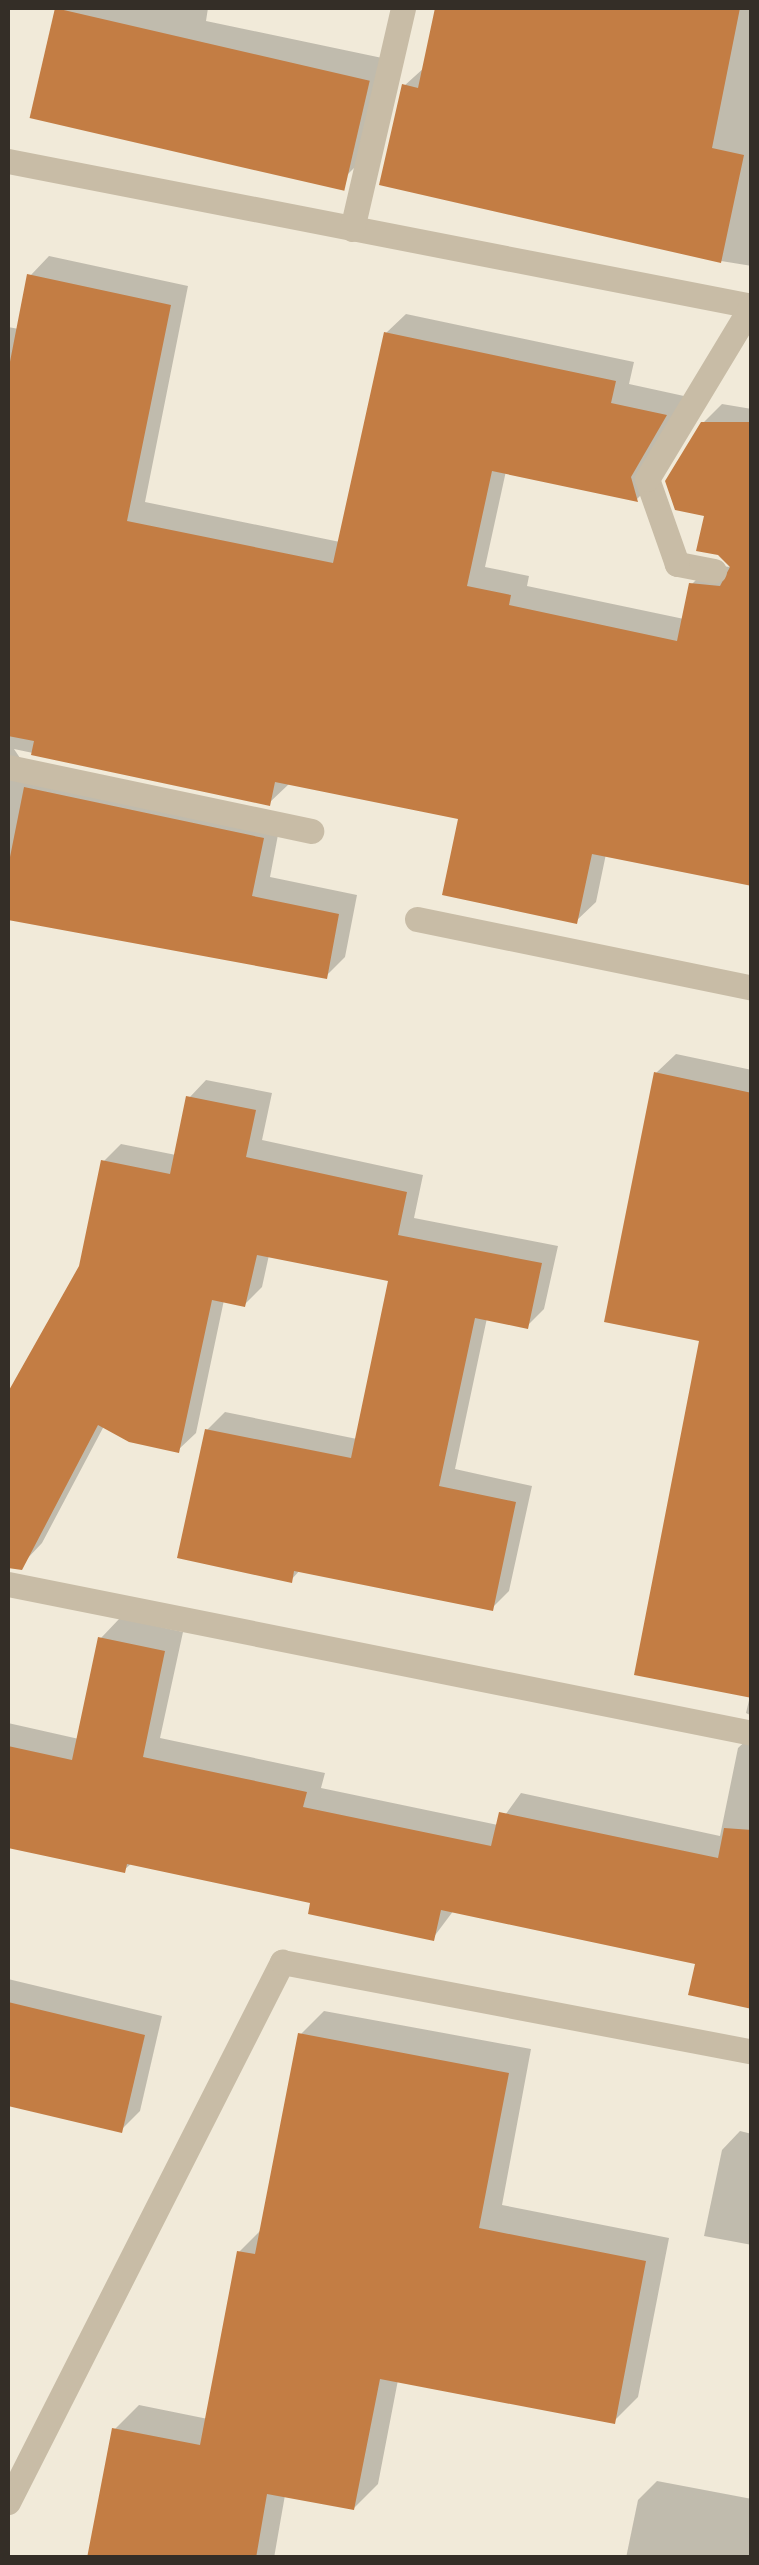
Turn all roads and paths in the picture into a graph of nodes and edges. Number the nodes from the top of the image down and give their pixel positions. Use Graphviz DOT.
graph roads {
  1 [pos="403,8"];
  2 [pos="8,162"];
  3 [pos="352,229"];
  4 [pos="751,306"];
  5 [pos="714,572"];
  6 [pos="8,766"];
  7 [pos="311,831"];
  8 [pos="417,919"];
  9 [pos="752,988"];
  10 [pos="8,1584"];
  11 [pos="752,1733"];
  12 [pos="752,2052"];
  13 [pos="8,2502"];
  1 -- 3 [label="street"];
  2 -- 3 [label="street"];
  3 -- 4 [label="street"];
  4 -- 5 [label="street"];
  6 -- 7 [label="street"];
  8 -- 9 [label="street"];
  10 -- 11 [label="street"];
  12 -- 13 [label="street"];
}
